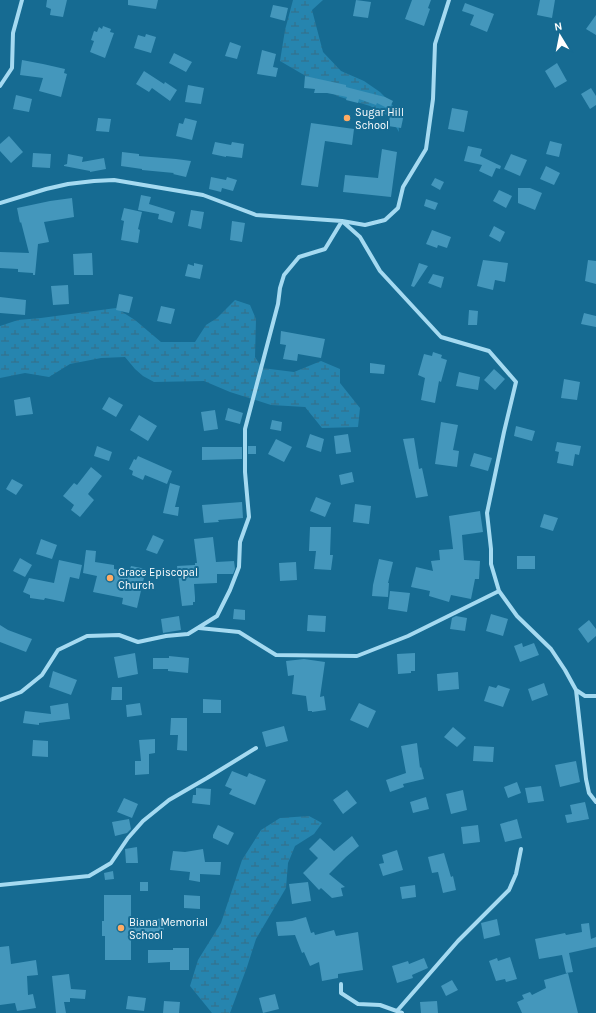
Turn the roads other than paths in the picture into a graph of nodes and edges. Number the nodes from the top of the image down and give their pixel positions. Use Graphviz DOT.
graph roads {
  1 [pos="22,0"];
  2 [pos="448,0"];
  3 [pos="0,86"];
  4 [pos="0,203"];
  5 [pos="342,221"];
  6 [pos="499,591"];
  7 [pos="198,628"];
  8 [pos="576,690"];
  9 [pos="596,696"];
  10 [pos="0,700"];
  11 [pos="256,748"];
  12 [pos="596,802"];
  13 [pos="521,849"];
  14 [pos="0,885"];
  15 [pos="341,984"];
  16 [pos="397,1011"];
  17 [pos="402,1013"];
  1 -- 3 [label="street"];
  2 -- 5 [label="street"];
  4 -- 5 [label="street"];
  5 -- 6 [label="street"];
  5 -- 7 [label="street"];
  6 -- 7 [label="street"];
  6 -- 8 [label="street"];
  7 -- 10 [label="street"];
  8 -- 9 [label="street"];
  8 -- 12 [label="street"];
  11 -- 14 [label="street"];
  13 -- 16 [label="street"];
  15 -- 16 [label="street"];
  16 -- 17 [label="street"];
}
